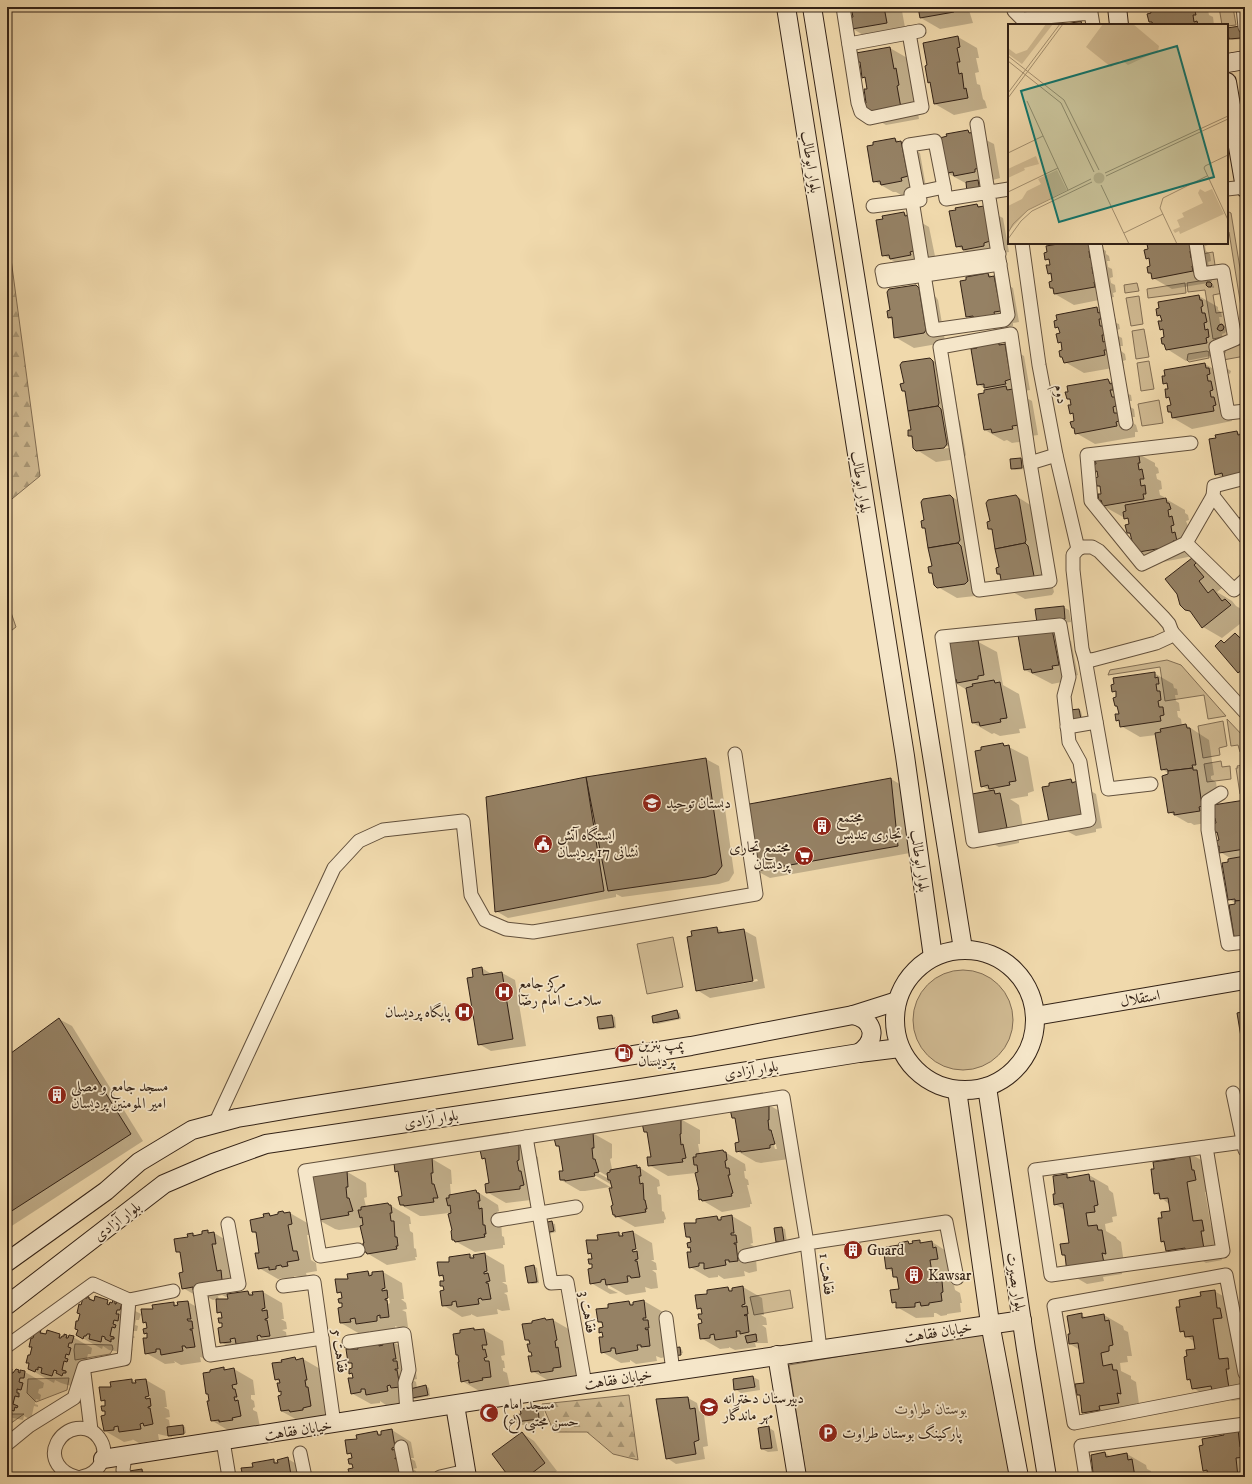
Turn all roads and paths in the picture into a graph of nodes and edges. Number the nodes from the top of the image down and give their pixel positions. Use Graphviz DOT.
graph roads {
  1 [pos="786,7"];
  2 [pos="812,7"];
  3 [pos="843,7"];
  4 [pos="1014,7"];
  5 [pos="1117,7"];
  6 [pos="1242,7"];
  7 [pos="1093,24"];
  8 [pos="1119,24"];
  9 [pos="1245,27"];
  10 [pos="849,44"];
  11 [pos="1245,60"];
  12 [pos="1228,63"];
  13 [pos="1228,88"];
  14 [pos="977,124"];
  15 [pos="1245,187"];
  16 [pos="1008,189"];
  17 [pos="1228,190"];
  18 [pos="945,191"];
  19 [pos="989,192"];
  20 [pos="915,197"];
  21 [pos="873,206"];
  22 [pos="1022,244"];
  23 [pos="1095,244"];
  24 [pos="1196,244"];
  25 [pos="1000,259"];
  26 [pos="924,270"];
  27 [pos="1245,410"];
  28 [pos="1126,423"];
  29 [pos="1191,442"];
  30 [pos="1056,455"];
  31 [pos="1030,463"];
  32 [pos="1245,478"];
  33 [pos="1213,496"];
  34 [pos="1245,537"];
  35 [pos="1186,543"];
  36 [pos="1078,549"];
  37 [pos="1245,580"];
  38 [pos="1172,632"];
  39 [pos="1085,659"];
  40 [pos="1245,712"];
  41 [pos="1096,722"];
  42 [pos="1067,727"];
  43 [pos="735,754"];
  44 [pos="1151,784"];
  45 [pos="1221,793"];
  46 [pos="1245,942"];
  47 [pos="964,949"];
  48 [pos="933,957"];
  49 [pos="1245,980"];
  50 [pos="897,1001"];
  51 [pos="853,1015"];
  52 [pos="1035,1016"];
  53 [pos="900,1048"];
  54 [pos="859,1053"];
  55 [pos="987,1087"];
  56 [pos="957,1090"];
  57 [pos="1233,1093"];
  58 [pos="215,1124"];
  59 [pos="526,1136"];
  60 [pos="1244,1146"];
  61 [pos="1206,1147"];
  62 [pos="576,1207"];
  63 [pos="540,1213"];
  64 [pos="498,1220"];
  65 [pos="228,1224"];
  66 [pos="807,1243"];
  67 [pos="358,1250"];
  68 [pos="745,1256"];
  69 [pos="7,1262"];
  70 [pos="957,1278"];
  71 [pos="283,1286"];
  72 [pos="173,1292"];
  73 [pos="129,1300"];
  74 [pos="7,1305"];
  75 [pos="666,1318"];
  76 [pos="1022,1320"];
  77 [pos="990,1324"];
  78 [pos="322,1338"];
  79 [pos="349,1342"];
  80 [pos="7,1346"];
  81 [pos="820,1349"];
  82 [pos="777,1355"];
  83 [pos="84,1367"];
  84 [pos="673,1371"];
  85 [pos="1245,1373"];
  86 [pos="585,1384"];
  87 [pos="1245,1390"];
  88 [pos="455,1405"];
  89 [pos="407,1413"];
  90 [pos="334,1424"];
  91 [pos="1245,1424"];
  92 [pos="91,1430"];
  93 [pos="223,1442"];
  94 [pos="7,1444"];
  95 [pos="401,1447"];
  96 [pos="300,1453"];
  97 [pos="125,1456"];
  98 [pos="103,1460"];
  99 [pos="467,1474"];
  100 [pos="76,1477"];
  101 [pos="82,1477"];
  102 [pos="125,1477"];
  103 [pos="228,1477"];
  104 [pos="305,1477"];
  105 [pos="407,1477"];
  106 [pos="440,1477"];
  107 [pos="797,1477"];
  108 [pos="1019,1477"];
  109 [pos="1047,1477"];
  110 [pos="1086,1477"];
  1 -- 48 [label="main road, بلوار ابوطالب"];
  2 -- 47 [label="main road, بلوار ابوطالب"];
  3 -- 10 [label="street"];
  4 -- 7 [label="street"];
  5 -- 8 [label="main road"];
  6 -- 9 [label="street"];
  10 -- 10 [label="street"];
  11 -- 12 [label="main road"];
  13 -- 15 [label="main road"];
  14 -- 19 [label="street"];
  15 -- 17 [label="street"];
  16 -- 19 [label="street"];
  18 -- 19 [label="street"];
  18 -- 20 [label="street"];
  18 -- 20 [label="street"];
  19 -- 25 [label="street"];
  20 -- 21 [label="street"];
  20 -- 26 [label="street"];
  22 -- 30 [label="street, دوم"];
  23 -- 28 [label="street"];
  24 -- 27 [label="street"];
  25 -- 26 [label="street"];
  25 -- 26 [label="street"];
  29 -- 35 [label="street"];
  30 -- 31 [label="street"];
  30 -- 36 [label="street, دوم"];
  31 -- 31 [label="street"];
  32 -- 33 [label="street"];
  33 -- 34 [label="street"];
  33 -- 35 [label="street"];
  35 -- 37 [label="street"];
  36 -- 38 [label="street"];
  36 -- 39 [label="street"];
  38 -- 39 [label="street"];
  38 -- 40 [label="street"];
  39 -- 41 [label="street"];
  41 -- 42 [label="street"];
  41 -- 44 [label="street"];
  42 -- 42 [label="street"];
  43 -- 58 [label="street"];
  45 -- 46 [label="street"];
  47 -- 48 [label="main road"];
  47 -- 52 [label="main road"];
  48 -- 50 [label="main road"];
  49 -- 52 [label="main road, استقلال"];
  50 -- 51 [label="main road, بلوار آزادی"];
  50 -- 53 [label="main road"];
  51 -- 54 [label="main road"];
  51 -- 58 [label="main road, بلوار آزادی"];
  52 -- 55 [label="main road"];
  53 -- 54 [label="main road, بلوار آزادی"];
  53 -- 56 [label="main road"];
  54 -- 74 [label="main road, بلوار آزادی"];
  55 -- 56 [label="main road"];
  55 -- 76 [label="main road, بلوار بصیرت"];
  56 -- 77 [label="main road, بلوار بصیرت"];
  57 -- 60 [label="street"];
  58 -- 69 [label="main road, بلوار آزادی"];
  59 -- 63 [label="street"];
  59 -- 66 [label="street"];
  59 -- 67 [label="street"];
  60 -- 61 [label="street"];
  61 -- 61 [label="street"];
  62 -- 63 [label="street"];
  63 -- 64 [label="street"];
  63 -- 86 [label="street, فقاهت 3"];
  65 -- 78 [label="street"];
  66 -- 68 [label="street"];
  66 -- 70 [label="street, فقاهت 1"];
  66 -- 81 [label="street, فقاهت 1"];
  71 -- 78 [label="street, فقاهت 5"];
  72 -- 73 [label="street"];
  73 -- 80 [label="street"];
  73 -- 83 [label="street"];
  75 -- 84 [label="street"];
  76 -- 77 [label="main road, خیابان فقاهت"];
  76 -- 109 [label="main road, بلوار بصیرت"];
  77 -- 81 [label="main road, خیابان فقاهت"];
  77 -- 108 [label="main road, بلوار بصیرت"];
  78 -- 90 [label="street, فقاهت 5"];
  79 -- 89 [label="street"];
  81 -- 82 [label="main road, خیابان فقاهت"];
  82 -- 84 [label="main road, خیابان فقاهت"];
  82 -- 107 [label="main road"];
  83 -- 92 [label="street"];
  83 -- 94 [label="street"];
  84 -- 86 [label="main road, خیابان فقاهت"];
  85 -- 87 [label="street"];
  86 -- 88 [label="main road, خیابان فقاهت"];
  88 -- 89 [label="main road, خیابان فقاهت"];
  88 -- 99 [label="main road"];
  89 -- 90 [label="main road, خیابان فقاهت"];
  90 -- 93 [label="main road, خیابان فقاهت"];
  91 -- 110 [label="street"];
  92 -- 98 [label="street"];
  92 -- 100 [label="street"];
  93 -- 97 [label="main road, خیابان فقاهت"];
  93 -- 103 [label="street"];
  95 -- 105 [label="street"];
  96 -- 104 [label="street"];
  97 -- 98 [label="main road, خیابان فقاهت"];
  97 -- 102 [label="street"];
  98 -- 101 [label="street"];
  99 -- 106 [label="street"];
}
